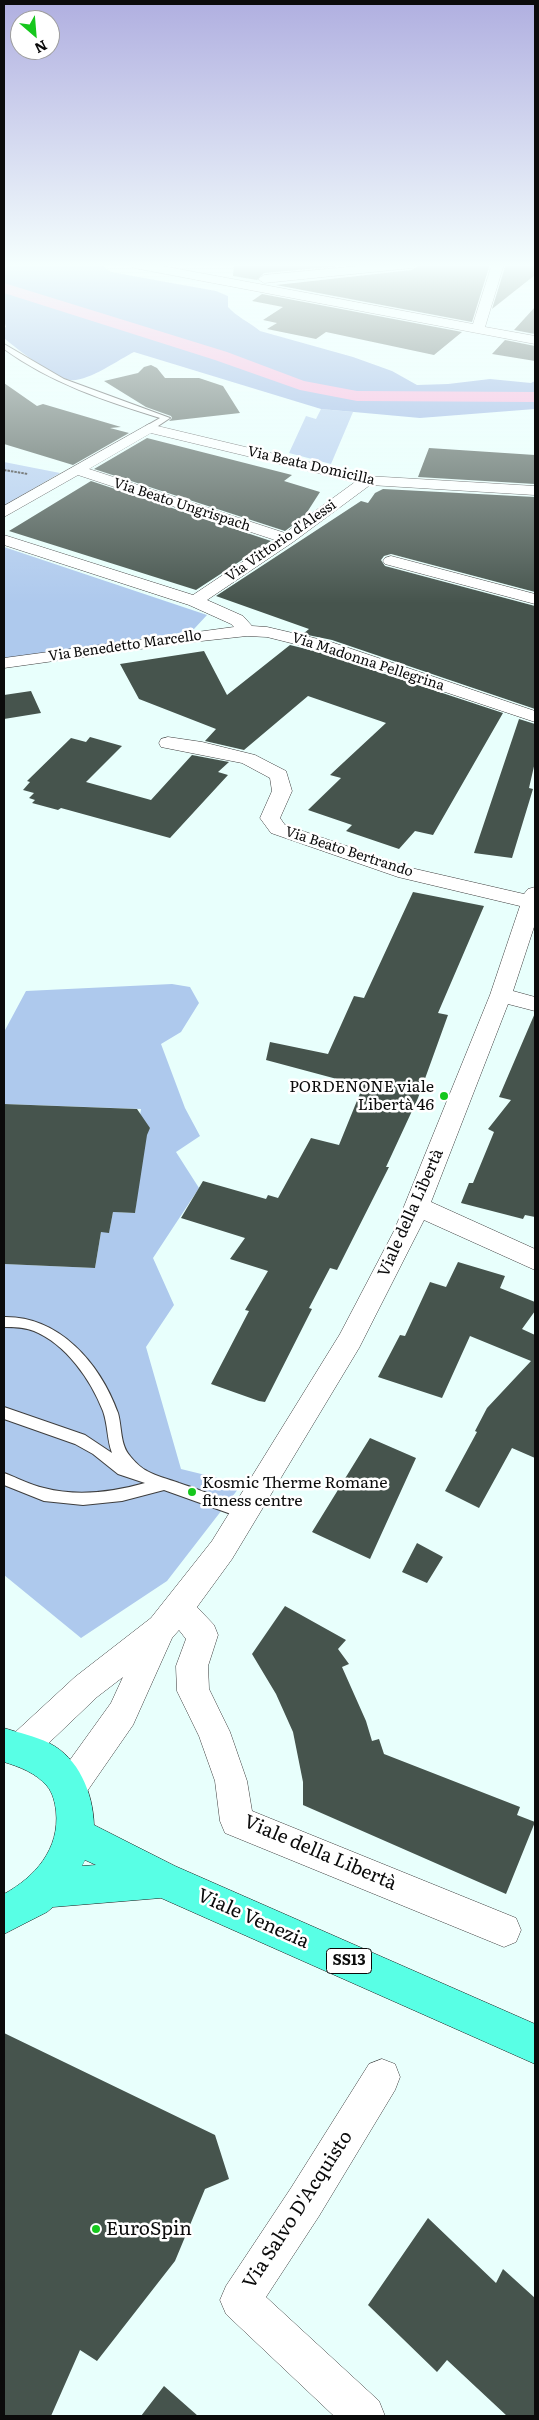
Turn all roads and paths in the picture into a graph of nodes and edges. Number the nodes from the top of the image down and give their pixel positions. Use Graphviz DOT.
graph roads {
  1 [pos="52,377"];
  2 [pos="149,428"];
  3 [pos="77,470"];
  4 [pos="367,480"];
  5 [pos="535,490"];
  6 [pos="4,512"];
  7 [pos="287,539"];
  8 [pos="4,540"];
  9 [pos="391,561"];
  10 [pos="535,599"];
  11 [pos="195,601"];
  12 [pos="247,631"];
  13 [pos="4,663"];
  14 [pos="535,717"];
  15 [pos="168,743"];
  16 [pos="534,897"];
  17 [pos="501,995"];
  18 [pos="535,1004"];
  19 [pos="417,1206"];
  20 [pos="535,1260"];
  21 [pos="4,1322"];
  22 [pos="4,1413"];
  23 [pos="140,1475"];
  24 [pos="4,1479"];
  25 [pos="163,1484"];
  26 [pos="245,1513"];
  27 [pos="170,1618"];
  28 [pos="12,1746"];
  29 [pos="69,1789"];
  30 [pos="75,1835"];
  31 [pos="162,1879"];
  32 [pos="48,1888"];
  33 [pos="4,1915"];
  34 [pos="504,1930"];
  35 [pos="535,2044"];
  36 [pos="382,2077"];
  37 [pos="364,2416"];
  1 -- 2 [label="lane"];
  2 -- 3 [label="street"];
  2 -- 4 [label="street, Via Beata Domicilla"];
  3 -- 6 [label="street"];
  3 -- 7 [label="street, Via Beato Ungrispach"];
  4 -- 5 [label="street, Via Beata Domicilla"];
  4 -- 7 [label="street, Via Vittorio d'Alessi"];
  7 -- 11 [label="street, Via Vittorio d'Alessi"];
  8 -- 11 [label="street"];
  9 -- 10 [label="street"];
  11 -- 12 [label="street"];
  12 -- 13 [label="street, Via Benedetto Marcello"];
  12 -- 14 [label="street, Via Madonna Pellegrina"];
  15 -- 16 [label="street, Via Beato Bertrando"];
  16 -- 17 [label="street, Viale della Libertà"];
  17 -- 18 [label="street"];
  17 -- 19 [label="street, Viale della Libertà"];
  19 -- 20 [label="street"];
  19 -- 26 [label="street, Viale della Libertà"];
  21 -- 23 [label="lane"];
  22 -- 23 [label="lane"];
  23 -- 25 [label="lane"];
  24 -- 25 [label="lane"];
  25 -- 26 [label="lane"];
  26 -- 27 [label="street, Viale della Libertà"];
  27 -- 28 [label="street, Viale della Libertà"];
  27 -- 29 [label="street, Viale della Libertà"];
  27 -- 34 [label="street, Viale della Libertà"];
  28 -- 29 [label="main road"];
  29 -- 30 [label="main road"];
  30 -- 31 [label="main road, Viale Venezia / SS13"];
  30 -- 32 [label="main road"];
  31 -- 32 [label="main road, Viale Venezia / SS13"];
  31 -- 35 [label="main road, Viale Venezia / SS13"];
  32 -- 33 [label="main road"];
  36 -- 37 [label="street, Via Salvo D'Acquisto"];
}
